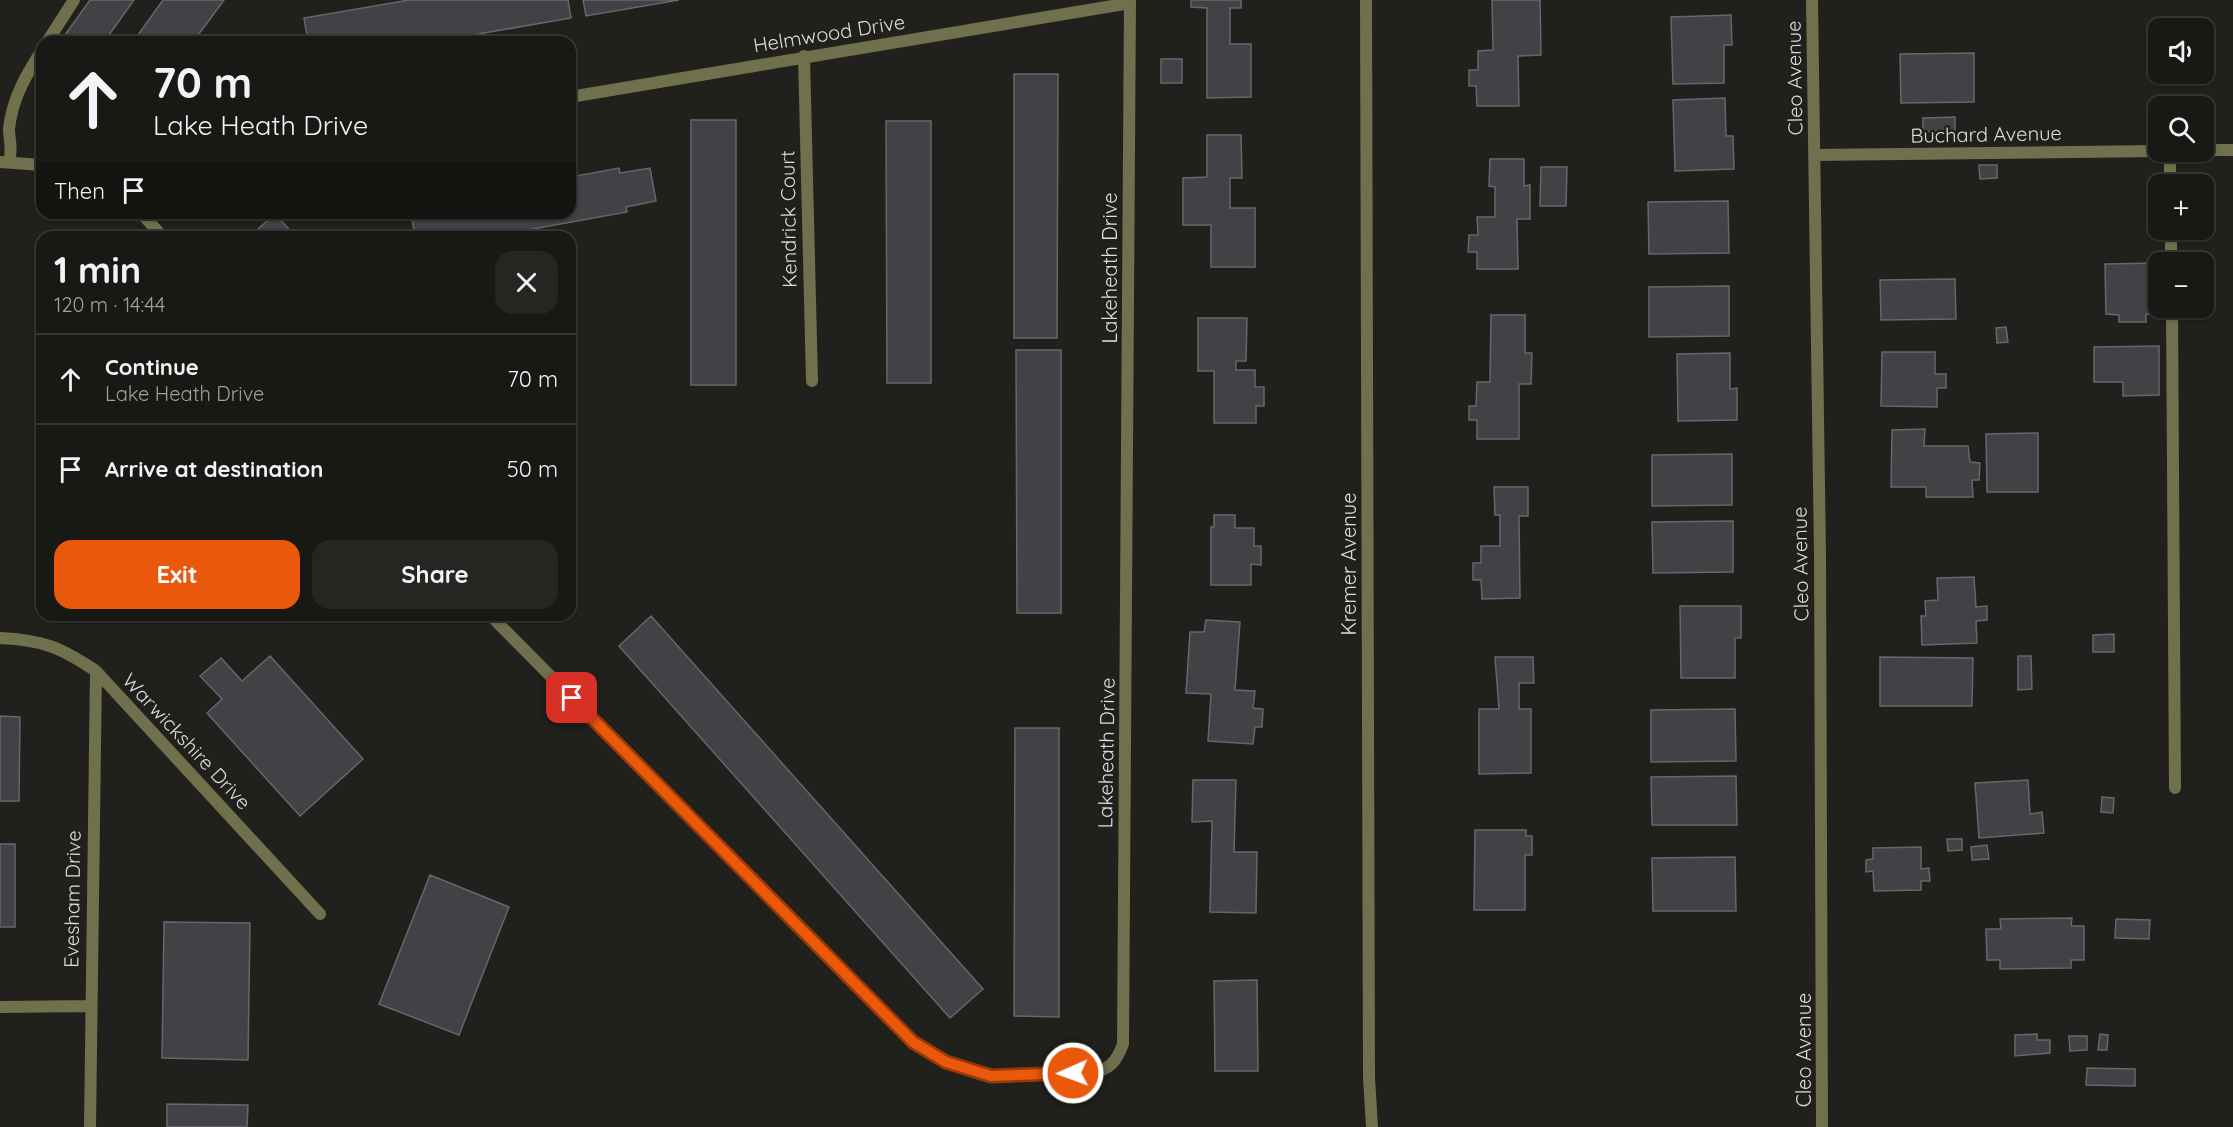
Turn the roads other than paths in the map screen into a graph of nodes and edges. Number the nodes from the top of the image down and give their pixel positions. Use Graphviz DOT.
graph roads {
  1 [pos="74,0"];
  2 [pos="1366,0"];
  3 [pos="1812,0"];
  4 [pos="1130,2"];
  5 [pos="51,36"];
  6 [pos="804,56"];
  7 [pos="36,59"];
  8 [pos="576,96"];
  9 [pos="2214,150"];
  10 [pos="2233,150"];
  11 [pos="2148,151"];
  12 [pos="1814,155"];
  13 [pos="5,162"];
  14 [pos="36,165"];
  15 [pos="146,219"];
  16 [pos="158,231"];
  17 [pos="2172,318"];
  18 [pos="812,381"];
  19 [pos="496,621"];
  20 [pos="0,638"];
  21 [pos="96,671"];
  22 [pos="2175,788"];
  23 [pos="320,914"];
  24 [pos="90,1006"];
  25 [pos="0,1007"];
  26 [pos="90,1127"];
  27 [pos="1372,1127"];
  28 [pos="1822,1127"];
  1 -- 5 [label="street"];
  2 -- 27 [label="street, Kremer Avenue"];
  3 -- 12 [label="street, Cleo Avenue"];
  4 -- 6 [label="street, Helmwood Drive"];
  4 -- 19 [label="street, Lakeheath Drive"];
  6 -- 8 [label="street, Helmwood Drive"];
  6 -- 18 [label="street, Kendrick Court"];
  7 -- 13 [label="street"];
  9 -- 10 [label="street"];
  11 -- 12 [label="street, Buchard Avenue"];
  12 -- 28 [label="street, Cleo Avenue"];
  13 -- 14 [label="street"];
  15 -- 16 [label="street"];
  17 -- 22 [label="street"];
  20 -- 21 [label="street, Warwickshire Drive"];
  21 -- 23 [label="street, Warwickshire Drive"];
  21 -- 24 [label="street, Evesham Drive"];
  24 -- 25 [label="street"];
  24 -- 26 [label="street, Evesham Drive"];
}
